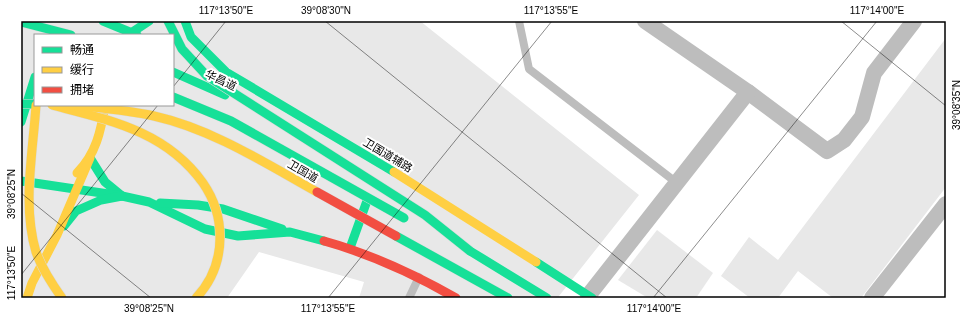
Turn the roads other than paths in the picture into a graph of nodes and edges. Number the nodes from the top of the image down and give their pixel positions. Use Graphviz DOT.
graph roads {
  1 [pos="55,21"];
  2 [pos="103,21"];
  3 [pos="148,21"];
  4 [pos="168,21"];
  5 [pos="185,21"];
  6 [pos="519,21"];
  7 [pos="645,21"];
  8 [pos="914,21"];
  9 [pos="21,22"];
  10 [pos="115,23"];
  11 [pos="50,34"];
  12 [pos="67,34"];
  13 [pos="117,34"];
  14 [pos="132,34"];
  15 [pos="173,34"];
  16 [pos="174,35"];
  17 [pos="174,50"];
  18 [pos="174,72"];
  19 [pos="226,72"];
  20 [pos="25,75"];
  21 [pos="34,76"];
  22 [pos="34,79"];
  23 [pos="748,92"];
  24 [pos="174,97"];
  25 [pos="21,104"];
  26 [pos="34,104"];
  27 [pos="36,106"];
  28 [pos="56,106"];
  29 [pos="82,106"];
  30 [pos="105,106"];
  31 [pos="259,111"];
  32 [pos="21,122"];
  33 [pos="90,158"];
  34 [pos="380,164"];
  35 [pos="21,182"];
  36 [pos="677,183"];
  37 [pos="56,186"];
  38 [pos="77,189"];
  39 [pos="122,196"];
  40 [pos="149,202"];
  41 [pos="946,204"];
  42 [pos="414,224"];
  43 [pos="290,232"];
  44 [pos="434,234"];
  45 [pos="57,235"];
  46 [pos="350,248"];
  47 [pos="470,251"];
  48 [pos="419,278"];
  49 [pos="590,297"];
  50 [pos="27,298"];
  51 [pos="62,298"];
  52 [pos="196,298"];
  53 [pos="409,298"];
  54 [pos="456,298"];
  55 [pos="508,298"];
  56 [pos="547,298"];
  57 [pos="872,298"];
  1 -- 11 [label="main road"];
  2 -- 10 [label="main road"];
  3 -- 14 [label="main road"];
  4 -- 15 [label="main road, bridge"];
  5 -- 19 [label="main road, 卫国道辅路"];
  6 -- 36 [label="lane"];
  7 -- 23 [label="street"];
  8 -- 23 [label="street"];
  9 -- 12 [label="main road, bridge"];
  10 -- 13 [label="main road"];
  10 -- 14 [label="main road"];
  16 -- 31 [label="main road, bridge"];
  17 -- 19 [label="main road"];
  18 -- 31 [label="main road, 华昌道, bridge"];
  19 -- 34 [label="main road, 卫国道辅路"];
  20 -- 21 [label="main road"];
  22 -- 32 [label="main road"];
  23 -- 36 [label="street"];
  24 -- 42 [label="main road, 卫国道, bridge"];
  25 -- 26 [label="main road, bridge"];
  27 -- 51 [label="main road, bridge"];
  28 -- 52 [label="main road, bridge"];
  29 -- 55 [label="main road, 卫国道, bridge"];
  30 -- 33 [label="main road"];
  31 -- 47 [label="main road, bridge"];
  33 -- 37 [label="main road"];
  33 -- 38 [label="main road"];
  33 -- 39 [label="main road"];
  34 -- 46 [label="main road"];
  34 -- 49 [label="main road, 卫国道辅路"];
  35 -- 37 [label="main road"];
  36 -- 49 [label="street"];
  37 -- 38 [label="main road"];
  38 -- 39 [label="main road"];
  38 -- 45 [label="main road"];
  39 -- 40 [label="main road"];
  39 -- 45 [label="main road"];
  40 -- 43 [label="main road"];
  40 -- 43 [label="main road"];
  41 -- 57 [label="street"];
  43 -- 46 [label="main road"];
  44 -- 47 [label="main road, bridge"];
  45 -- 50 [label="main road"];
  46 -- 48 [label="main road"];
  47 -- 56 [label="main road"];
  48 -- 53 [label="lane"];
  48 -- 54 [label="main road"];
}
